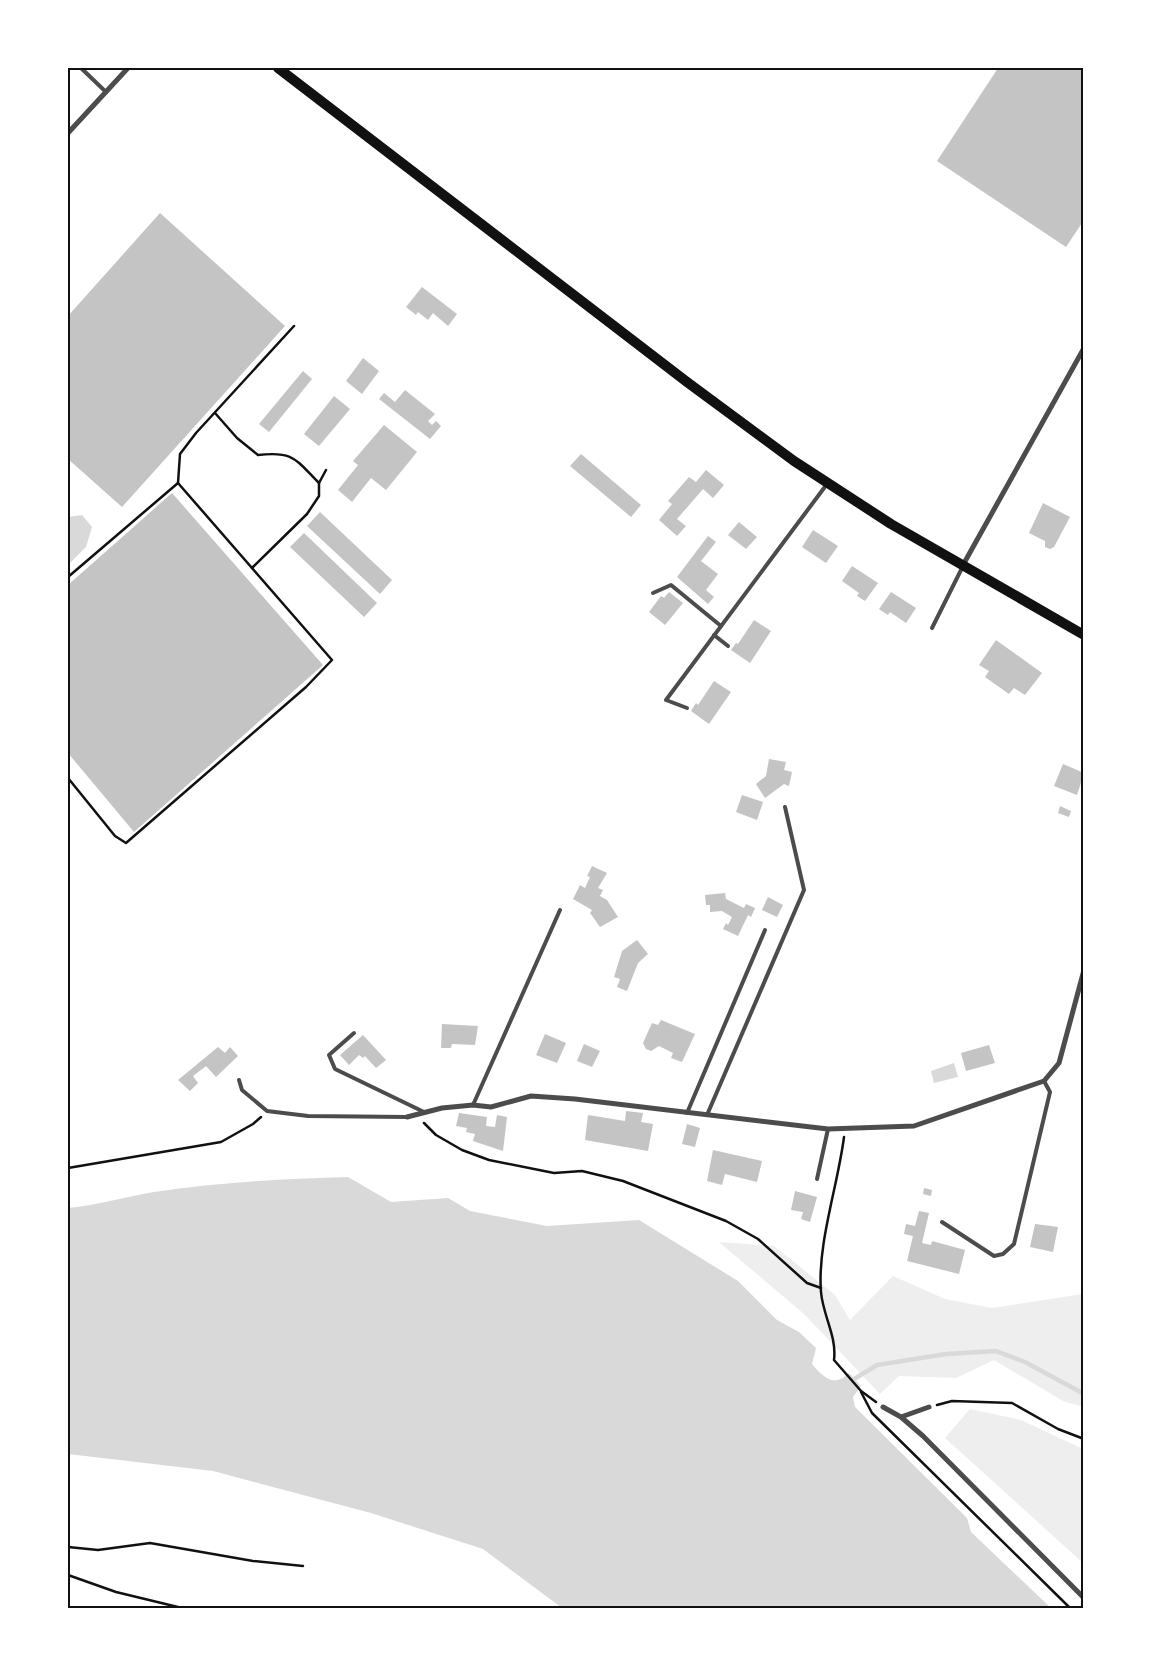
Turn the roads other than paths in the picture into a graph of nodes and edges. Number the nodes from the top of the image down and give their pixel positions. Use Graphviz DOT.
graph roads {
  1 [pos="80,68"];
  2 [pos="128,68"];
  3 [pos="278,68"];
  4 [pos="106,92"];
  5 [pos="68,133"];
  6 [pos="1084,348"];
  7 [pos="828,483"];
  8 [pos="963,566"];
  9 [pos="653,593"];
  10 [pos="721,626"];
  11 [pos="932,628"];
  12 [pos="1084,635"];
  13 [pos="714,636"];
  14 [pos="728,646"];
  15 [pos="687,708"];
  16 [pos="785,807"];
  17 [pos="560,910"];
  18 [pos="765,930"];
  19 [pos="1084,970"];
  20 [pos="354,1033"];
  21 [pos="239,1080"];
  22 [pos="1044,1081"];
  23 [pos="473,1105"];
  24 [pos="426,1113"];
  25 [pos="688,1113"];
  26 [pos="707,1115"];
  27 [pos="407,1117"];
  28 [pos="828,1129"];
  29 [pos="817,1179"];
  30 [pos="942,1222"];
  31 [pos="883,1407"];
  32 [pos="929,1407"];
  33 [pos="901,1417"];
  34 [pos="1084,1598"];
  1 -- 4 [label="lane"];
  2 -- 4 [label="street"];
  3 -- 7 [label="main road"];
  4 -- 5 [label="street"];
  6 -- 8 [label="street"];
  7 -- 8 [label="main road"];
  7 -- 10 [label="lane"];
  8 -- 11 [label="lane"];
  8 -- 12 [label="main road"];
  9 -- 10 [label="lane"];
  10 -- 13 [label="lane"];
  13 -- 14 [label="lane"];
  13 -- 15 [label="lane"];
  16 -- 26 [label="lane"];
  17 -- 23 [label="lane"];
  18 -- 25 [label="lane"];
  19 -- 22 [label="street"];
  20 -- 24 [label="lane"];
  21 -- 27 [label="lane"];
  22 -- 28 [label="street"];
  22 -- 30 [label="lane"];
  23 -- 24 [label="street"];
  23 -- 25 [label="street"];
  24 -- 27 [label="street"];
  25 -- 26 [label="street"];
  26 -- 28 [label="street"];
  28 -- 29 [label="lane"];
  31 -- 33 [label="street"];
  32 -- 33 [label="street"];
  33 -- 34 [label="street"];
}
